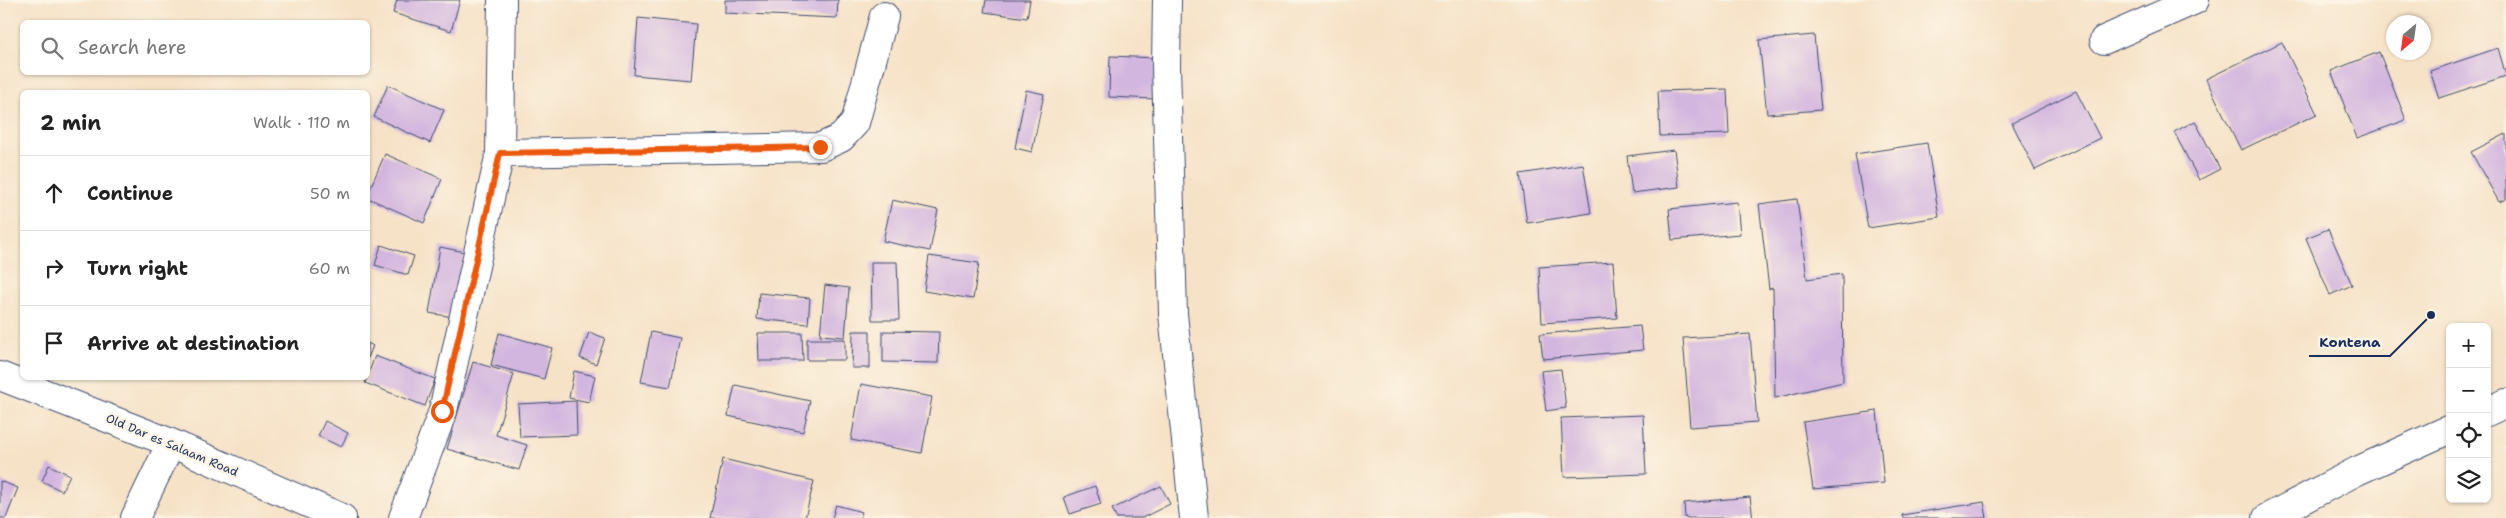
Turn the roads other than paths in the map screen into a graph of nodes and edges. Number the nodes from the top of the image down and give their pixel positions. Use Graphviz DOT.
graph roads {
  1 [pos="502,0"];
  2 [pos="1167,0"];
  3 [pos="2195,0"];
  4 [pos="884,16"];
  5 [pos="2104,40"];
  6 [pos="500,153"];
  7 [pos="0,376"];
  8 [pos="2506,403"];
  9 [pos="2491,410"];
  10 [pos="2446,431"];
  11 [pos="171,443"];
  12 [pos="135,518"];
  13 [pos="342,518"];
  14 [pos="403,518"];
  15 [pos="1194,518"];
  16 [pos="2267,518"];
  1 -- 6 [label="street"];
  2 -- 15 [label="street"];
  3 -- 5 [label="street"];
  4 -- 6 [label="street"];
  6 -- 14 [label="street"];
  7 -- 11 [label="street, Old Dar es Salaam Road"];
  8 -- 9 [label="street"];
  10 -- 16 [label="street"];
  11 -- 12 [label="street"];
  11 -- 13 [label="street, Old Dar es Salaam Road"];
}
